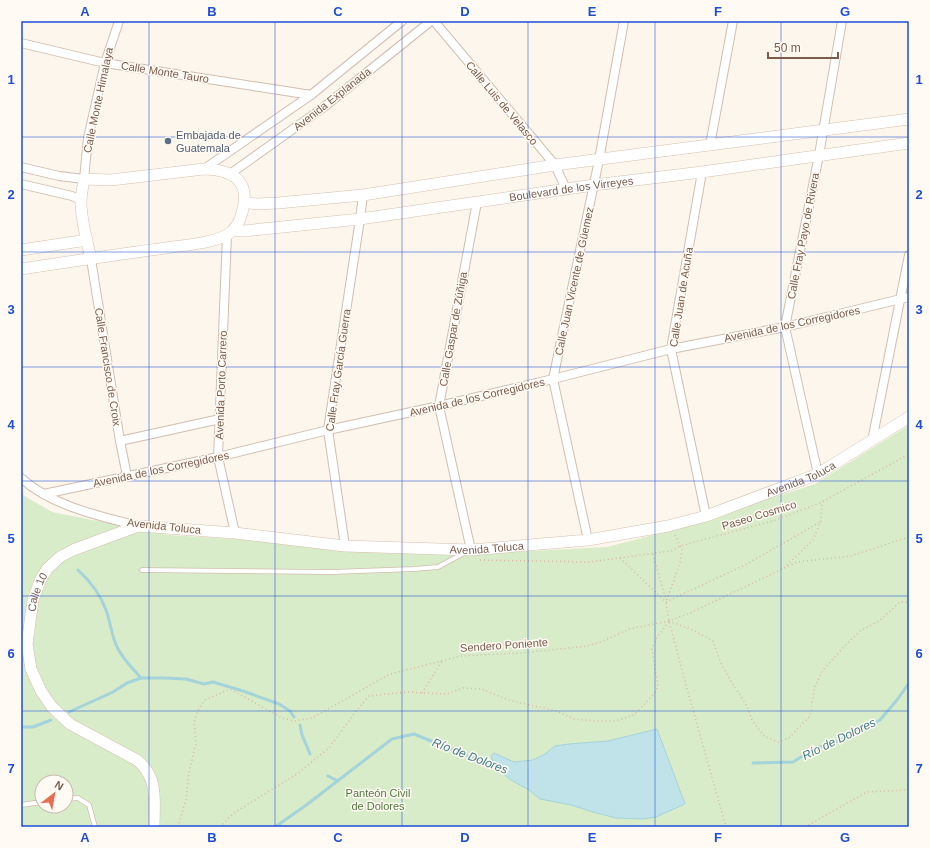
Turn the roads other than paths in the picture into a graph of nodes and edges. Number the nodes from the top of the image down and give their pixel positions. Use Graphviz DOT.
graph roads {
  1 [pos="119,21"];
  2 [pos="402,21"];
  3 [pos="432,21"];
  4 [pos="624,21"];
  5 [pos="733,21"];
  6 [pos="842,21"];
  7 [pos="21,43"];
  8 [pos="105,63"];
  9 [pos="311,95"];
  10 [pos="909,119"];
  11 [pos="823,130"];
  12 [pos="909,143"];
  13 [pos="710,145"];
  14 [pos="819,155"];
  15 [pos="599,160"];
  16 [pos="555,165"];
  17 [pos="21,167"];
  18 [pos="204,169"];
  19 [pos="702,172"];
  20 [pos="230,174"];
  21 [pos="84,179"];
  22 [pos="21,184"];
  23 [pos="594,184"];
  24 [pos="566,189"];
  25 [pos="363,195"];
  26 [pos="81,200"];
  27 [pos="245,202"];
  28 [pos="477,202"];
  29 [pos="360,219"];
  30 [pos="230,232"];
  31 [pos="87,240"];
  32 [pos="21,250"];
  33 [pos="909,255"];
  34 [pos="91,259"];
  35 [pos="21,269"];
  36 [pos="905,298"];
  37 [pos="785,327"];
  38 [pos="671,349"];
  39 [pos="553,379"];
  40 [pos="439,406"];
  41 [pos="909,417"];
  42 [pos="220,419"];
  43 [pos="328,430"];
  44 [pos="872,440"];
  45 [pos="120,441"];
  46 [pos="218,457"];
  47 [pos="818,474"];
  48 [pos="127,476"];
  49 [pos="21,478"];
  50 [pos="44,494"];
  51 [pos="706,516"];
  52 [pos="138,526"];
  53 [pos="235,533"];
  54 [pos="588,540"];
  55 [pos="345,546"];
  56 [pos="473,555"];
  57 [pos="142,570"];
  58 [pos="74,798"];
  59 [pos="34,803"];
  60 [pos="21,805"];
  61 [pos="95,827"];
  62 [pos="154,827"];
  1 -- 8 [label="street, Calle Monte Himalaya"];
  2 -- 9 [label="street, Avenida Explanada"];
  3 -- 16 [label="street, Calle Luis de Velasco"];
  3 -- 20 [label="street, Avenida Explanada"];
  4 -- 15 [label="street, Calle Juan Vicente de Güemez"];
  5 -- 13 [label="street"];
  6 -- 11 [label="street, Calle Fray Payo de Rivera"];
  7 -- 8 [label="street, Calle Monte Tauro"];
  8 -- 9 [label="street, Calle Monte Tauro"];
  8 -- 21 [label="street, Calle Monte Himalaya"];
  9 -- 18 [label="street, Avenida Explanada"];
  10 -- 11 [label="street"];
  11 -- 13 [label="street"];
  11 -- 14 [label="street, Calle Fray Payo de Rivera"];
  12 -- 14 [label="street, Boulevard de los Virreyes"];
  13 -- 15 [label="street"];
  14 -- 19 [label="street, Boulevard de los Virreyes"];
  14 -- 37 [label="street, Calle Fray Payo de Rivera"];
  15 -- 16 [label="street"];
  15 -- 23 [label="street, Calle Juan Vicente de Güemez"];
  16 -- 24 [label="street, Calle Luis de Velasco"];
  16 -- 25 [label="street"];
  17 -- 21 [label="street"];
  18 -- 20 [label="street"];
  18 -- 21 [label="street"];
  19 -- 23 [label="street, Boulevard de los Virreyes"];
  19 -- 38 [label="street, Calle Juan de Acuña"];
  20 -- 27 [label="street"];
  21 -- 26 [label="street"];
  22 -- 26 [label="street"];
  23 -- 24 [label="street, Boulevard de los Virreyes"];
  23 -- 39 [label="street, Calle Juan Vicente de Güemez"];
  24 -- 28 [label="street, Boulevard de los Virreyes"];
  25 -- 27 [label="street"];
  25 -- 29 [label="street, Calle Fray García Guerra"];
  26 -- 31 [label="street"];
  27 -- 30 [label="street"];
  28 -- 29 [label="street, Boulevard de los Virreyes"];
  28 -- 40 [label="street, Calle Gaspar de Zúñiga"];
  29 -- 30 [label="street, Boulevard de los Virreyes"];
  29 -- 43 [label="street, Calle Fray García Guerra"];
  30 -- 34 [label="street, Boulevard de los Virreyes"];
  30 -- 42 [label="street, Avenida Porto Carrero"];
  31 -- 32 [label="street"];
  31 -- 34 [label="street"];
  33 -- 36 [label="street"];
  34 -- 35 [label="street"];
  34 -- 45 [label="street, Calle Francisco de Croix"];
  36 -- 37 [label="street, Avenida de los Corregidores"];
  36 -- 44 [label="street"];
  37 -- 38 [label="street, Avenida de los Corregidores"];
  37 -- 47 [label="street, Calle Fray Payo de Rivera"];
  38 -- 39 [label="street, Avenida de los Corregidores"];
  38 -- 51 [label="street, Calle Juan de Acuña"];
  39 -- 40 [label="street, Avenida de los Corregidores"];
  39 -- 54 [label="street, Calle Juan Vicente de Güemez"];
  40 -- 43 [label="street, Avenida de los Corregidores"];
  40 -- 56 [label="street, Calle Gaspar de Zúñiga"];
  41 -- 44 [label="street, Avenida Toluca"];
  42 -- 45 [label="street"];
  42 -- 46 [label="street, Avenida Porto Carrero"];
  43 -- 46 [label="street, Avenida de los Corregidores"];
  43 -- 55 [label="street, Calle Fray García Guerra"];
  44 -- 47 [label="street, Avenida Toluca"];
  45 -- 48 [label="street, Calle Francisco de Croix"];
  46 -- 48 [label="street, Avenida de los Corregidores"];
  46 -- 53 [label="street, Avenida Porto Carrero"];
  47 -- 51 [label="street, Avenida Toluca"];
  48 -- 50 [label="street, Avenida de los Corregidores"];
  49 -- 50 [label="street, Avenida Toluca"];
  50 -- 52 [label="street, Avenida Toluca"];
  51 -- 54 [label="street, Avenida Toluca"];
  52 -- 53 [label="street, Avenida Toluca"];
  52 -- 62 [label="street, Calle 10"];
  53 -- 55 [label="street, Avenida Toluca"];
  54 -- 56 [label="street, Avenida Toluca"];
  55 -- 56 [label="street, Avenida Toluca"];
  56 -- 57 [label="lane"];
  58 -- 61 [label="lane"];
  59 -- 60 [label="lane"];
}
